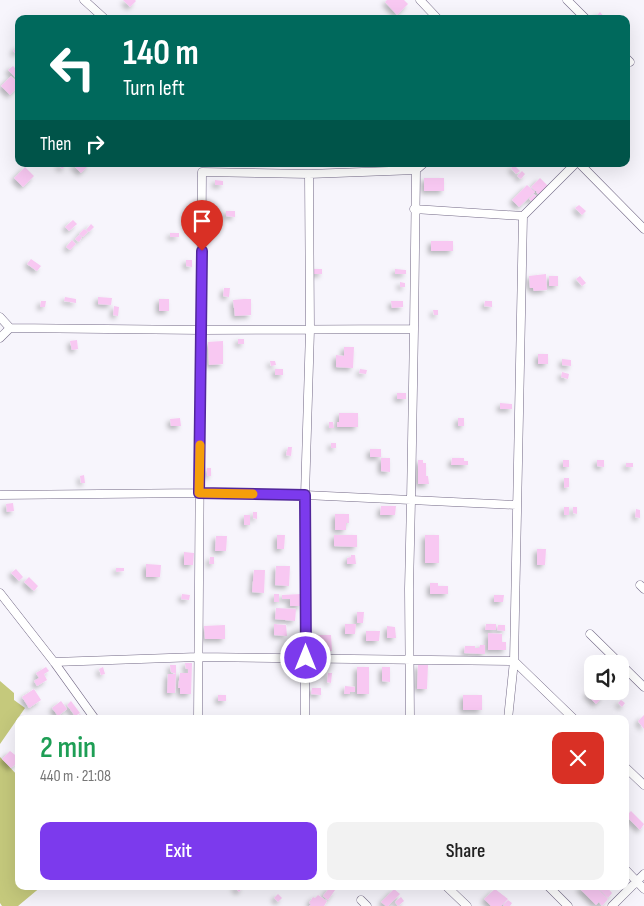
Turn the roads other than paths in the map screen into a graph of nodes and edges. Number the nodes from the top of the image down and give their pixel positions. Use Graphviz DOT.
graph roads {
  1 [pos="84,0"];
  2 [pos="420,0"];
  3 [pos="567,0"];
  4 [pos="100,15"];
  5 [pos="434,15"];
  6 [pos="582,15"];
  7 [pos="420,167"];
  8 [pos="572,167"];
  9 [pos="583,167"];
  10 [pos="416,170"];
  11 [pos="309,174"];
  12 [pos="414,209"];
  13 [pos="523,216"];
  14 [pos="644,229"];
  15 [pos="0,317"];
  16 [pos="10,328"];
  17 [pos="414,328"];
  18 [pos="202,330"];
  19 [pos="310,330"];
  20 [pos="0,338"];
  21 [pos="199,493"];
  22 [pos="0,495"];
  23 [pos="305,495"];
  24 [pos="411,500"];
  25 [pos="516,504"];
  26 [pos="0,593"];
  27 [pos="590,634"];
  28 [pos="198,658"];
  29 [pos="306,658"];
  30 [pos="409,661"];
  31 [pos="514,661"];
  32 [pos="54,662"];
  33 [pos="644,687"];
  34 [pos="92,715"];
  35 [pos="198,715"];
  36 [pos="305,715"];
  37 [pos="410,715"];
  38 [pos="508,715"];
  39 [pos="570,715"];
  40 [pos="629,771"];
  41 [pos="644,785"];
  42 [pos="629,873"];
  43 [pos="644,874"];
  44 [pos="637,882"];
  45 [pos="644,889"];
  46 [pos="450,890"];
  47 [pos="552,890"];
  48 [pos="629,890"];
  49 [pos="629,890"];
  50 [pos="467,906"];
  51 [pos="568,906"];
  52 [pos="612,906"];
  1 -- 4 [label="street"];
  2 -- 5 [label="street"];
  3 -- 6 [label="street"];
  7 -- 10 [label="street"];
  8 -- 13 [label="street"];
  9 -- 14 [label="street"];
  10 -- 11 [label="street"];
  10 -- 12 [label="street"];
  11 -- 18 [label="street"];
  11 -- 19 [label="street"];
  12 -- 13 [label="street"];
  12 -- 17 [label="street"];
  13 -- 25 [label="street"];
  15 -- 16 [label="street"];
  16 -- 18 [label="street"];
  16 -- 20 [label="street"];
  17 -- 19 [label="street"];
  17 -- 24 [label="street"];
  18 -- 19 [label="street"];
  18 -- 21 [label="street"];
  19 -- 23 [label="street"];
  21 -- 22 [label="street"];
  21 -- 23 [label="street"];
  21 -- 28 [label="street"];
  23 -- 24 [label="street"];
  23 -- 29 [label="street"];
  24 -- 25 [label="street"];
  24 -- 30 [label="street"];
  25 -- 31 [label="street"];
  26 -- 32 [label="street"];
  27 -- 33 [label="street"];
  28 -- 29 [label="street"];
  28 -- 32 [label="street"];
  28 -- 35 [label="street"];
  29 -- 30 [label="street"];
  29 -- 36 [label="street"];
  30 -- 31 [label="street"];
  30 -- 37 [label="street"];
  31 -- 38 [label="street"];
  31 -- 39 [label="street"];
  32 -- 34 [label="street"];
  40 -- 41 [label="street"];
  42 -- 44 [label="street"];
  43 -- 44 [label="street"];
  44 -- 45 [label="street"];
  44 -- 48 [label="street"];
  46 -- 50 [label="street"];
  47 -- 51 [label="street"];
  49 -- 52 [label="street"];
}
